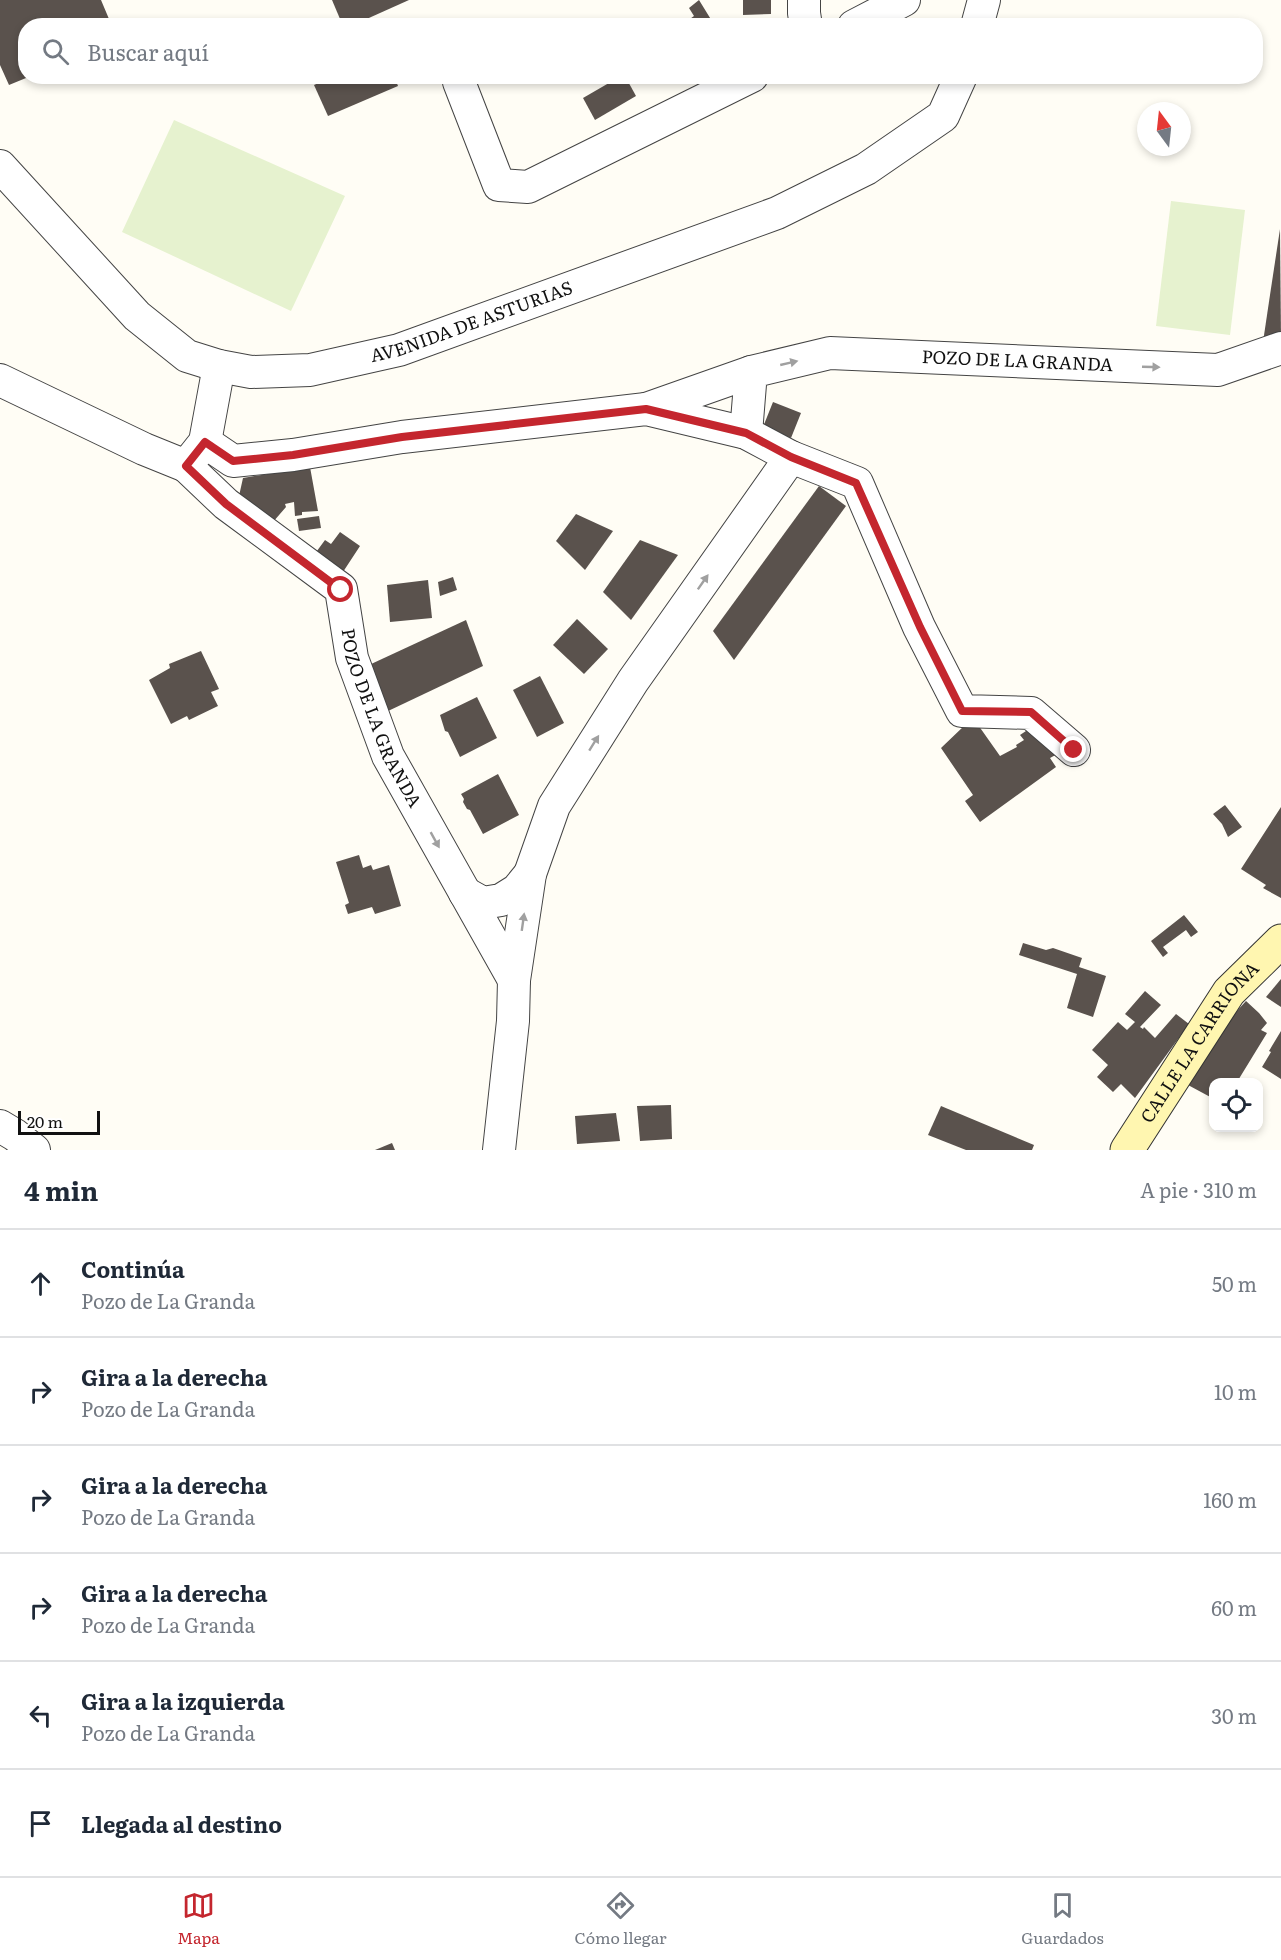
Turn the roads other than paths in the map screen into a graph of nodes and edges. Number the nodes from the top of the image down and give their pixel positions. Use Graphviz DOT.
graph roads {
  1 [pos="804,0"];
  2 [pos="904,0"];
  3 [pos="984,0"];
  4 [pos="805,18"];
  5 [pos="869,18"];
  6 [pos="979,18"];
  7 [pos="460,84"];
  8 [pos="736,84"];
  9 [pos="958,84"];
  10 [pos="6,185"];
  11 [pos="1281,348"];
  12 [pos="219,366"];
  13 [pos="752,372"];
  14 [pos="0,380"];
  15 [pos="646,409"];
  16 [pos="746,433"];
  17 [pos="205,442"];
  18 [pos="791,457"];
  19 [pos="186,466"];
  20 [pos="1074,750"];
  21 [pos="530,874"];
  22 [pos="465,893"];
  23 [pos="1281,941"];
  24 [pos="514,980"];
  25 [pos="0,1126"];
  26 [pos="34,1150"];
  27 [pos="499,1150"];
  28 [pos="1127,1150"];
  1 -- 4 [label="street"];
  2 -- 5 [label="street"];
  3 -- 6 [label="street"];
  7 -- 8 [label="street"];
  9 -- 12 [label="street, AVENIDA DE ASTURIAS"];
  10 -- 12 [label="street, AVENIDA DE ASTURIAS"];
  13 -- 11 [label="street, POZO DE LA GRANDA, one-way"];
  12 -- 17 [label="street"];
  13 -- 15 [label="street, POZO DE LA GRANDA"];
  13 -- 16 [label="street"];
  14 -- 19 [label="street"];
  15 -- 16 [label="street, POZO DE LA GRANDA"];
  15 -- 17 [label="street, POZO DE LA GRANDA"];
  16 -- 18 [label="street, POZO DE LA GRANDA"];
  17 -- 19 [label="street"];
  18 -- 20 [label="street, POZO DE LA GRANDA"];
  21 -- 18 [label="street, one-way"];
  19 -- 22 [label="street, POZO DE LA GRANDA, one-way"];
  21 -- 22 [label="street"];
  24 -- 21 [label="street, one-way"];
  22 -- 24 [label="street, POZO DE LA GRANDA"];
  23 -- 28 [label="main road, CALLE LA CARRIONA"];
  24 -- 27 [label="street"];
  25 -- 26 [label="street"];
}
